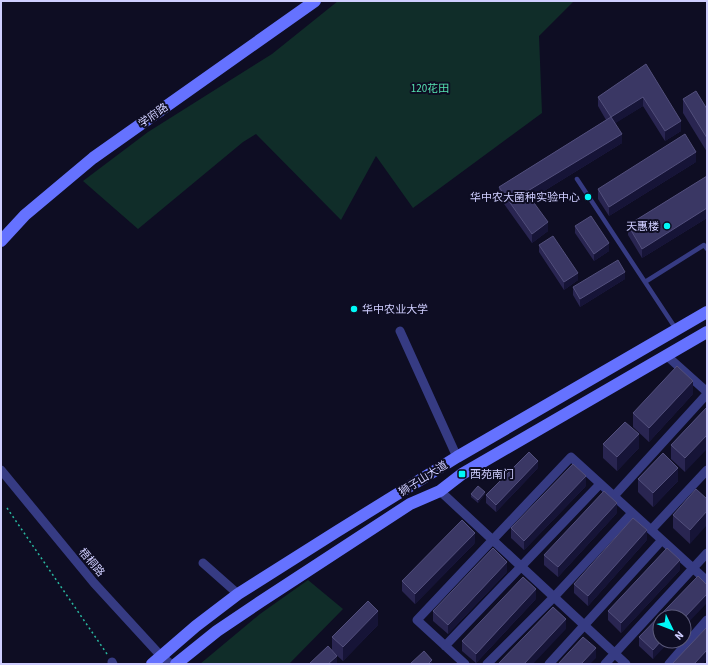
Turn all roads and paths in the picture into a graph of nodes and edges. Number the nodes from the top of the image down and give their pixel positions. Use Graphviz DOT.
graph roads {
  1 [pos="315,1"];
  2 [pos="577,179"];
  3 [pos="1,241"];
  4 [pos="706,246"];
  5 [pos="645,282"];
  6 [pos="707,312"];
  7 [pos="677,330"];
  8 [pos="400,331"];
  9 [pos="707,332"];
  10 [pos="667,356"];
  11 [pos="707,393"];
  12 [pos="457,457"];
  13 [pos="1,470"];
  14 [pos="707,470"];
  15 [pos="600,484"];
  16 [pos="440,491"];
  17 [pos="614,496"];
  18 [pos="7,508"];
  19 [pos="632,512"];
  20 [pos="651,530"];
  21 [pos="662,540"];
  22 [pos="493,541"];
  23 [pos="707,553"];
  24 [pos="203,562"];
  25 [pos="522,568"];
  26 [pos="693,568"];
  27 [pos="707,581"];
  28 [pos="238,594"];
  29 [pos="554,597"];
  30 [pos="707,620"];
  31 [pos="585,626"];
  32 [pos="445,646"];
  33 [pos="615,653"];
  34 [pos="161,656"];
  35 [pos="113,663"];
  36 [pos="152,664"];
  37 [pos="172,664"];
  38 [pos="176,664"];
  39 [pos="465,664"];
  40 [pos="487,664"];
  41 [pos="549,664"];
  42 [pos="604,664"];
  43 [pos="626,664"];
  44 [pos="669,664"];
  1 -- 3 [label="street, 学府路"];
  2 -- 5 [label="lane"];
  4 -- 5 [label="lane"];
  5 -- 7 [label="lane"];
  6 -- 7 [label="street, 狮子山大道"];
  7 -- 12 [label="street, 狮子山大道"];
  8 -- 12 [label="street"];
  9 -- 10 [label="street, 狮子山大道"];
  10 -- 11 [label="street"];
  10 -- 16 [label="street, 狮子山大道"];
  11 -- 17 [label="street"];
  12 -- 28 [label="street, 狮子山大道"];
  13 -- 34 [label="street, 梧桐路"];
  14 -- 20 [label="street"];
  15 -- 17 [label="street"];
  15 -- 22 [label="street"];
  15 -- 25 [label="street"];
  16 -- 22 [label="street"];
  16 -- 38 [label="street, 狮子山大道"];
  17 -- 19 [label="street"];
  18 -- 35 [label="path"];
  19 -- 20 [label="street"];
  19 -- 29 [label="street"];
  20 -- 21 [label="street"];
  21 -- 26 [label="street"];
  21 -- 31 [label="street"];
  22 -- 25 [label="street"];
  22 -- 32 [label="street"];
  23 -- 26 [label="street"];
  24 -- 28 [label="street"];
  25 -- 29 [label="street"];
  25 -- 32 [label="street"];
  26 -- 27 [label="street"];
  26 -- 33 [label="street"];
  28 -- 34 [label="street, 狮子山大道"];
  29 -- 31 [label="street"];
  29 -- 40 [label="street"];
  30 -- 44 [label="street"];
  31 -- 33 [label="street"];
  31 -- 41 [label="street"];
  32 -- 39 [label="street"];
  33 -- 42 [label="street"];
  33 -- 43 [label="street"];
  34 -- 36 [label="street, 狮子山大道"];
  34 -- 37 [label="street, 梧桐路"];
}
